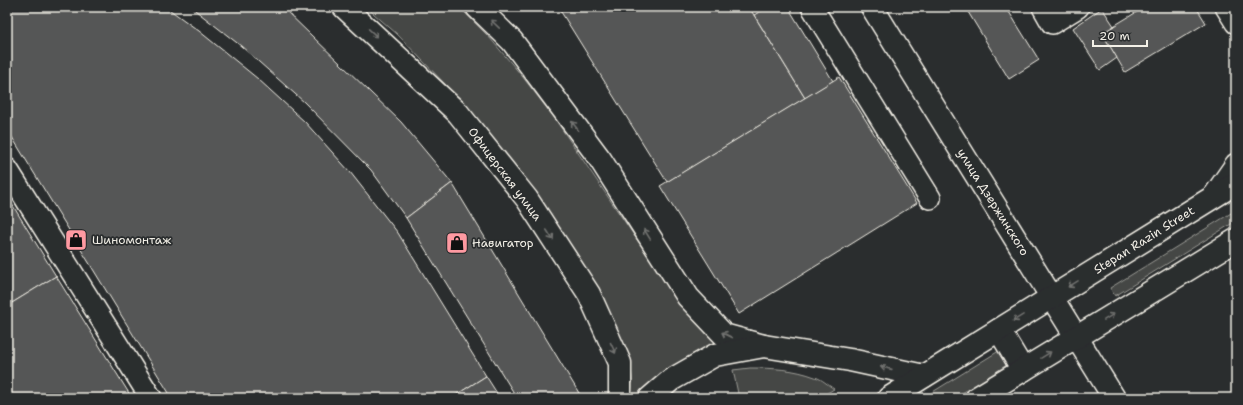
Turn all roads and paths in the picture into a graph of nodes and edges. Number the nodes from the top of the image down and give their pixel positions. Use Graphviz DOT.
graph roads {
  1 [pos="344,7"];
  2 [pos="477,7"];
  3 [pos="812,7"];
  4 [pos="872,7"];
  5 [pos="1042,7"];
  6 [pos="1078,7"];
  7 [pos="1226,7"];
  8 [pos="1236,23"];
  9 [pos="1236,164"];
  10 [pos="7,169"];
  11 [pos="1236,183"];
  12 [pos="1213,197"];
  13 [pos="930,198"];
  14 [pos="1236,240"];
  15 [pos="1052,298"];
  16 [pos="999,330"];
  17 [pos="1076,337"];
  18 [pos="764,346"];
  19 [pos="1023,370"];
  20 [pos="924,376"];
  21 [pos="151,398"];
  22 [pos="620,398"];
  23 [pos="650,398"];
  24 [pos="889,398"];
  25 [pos="977,398"];
  26 [pos="1114,398"];
  1 -- 22 [label="main road, Офицерская улица, one-way"];
  18 -- 2 [label="main road, one-way"];
  3 -- 13 [label="street"];
  4 -- 15 [label="main road, улица Дзержинского"];
  5 -- 6 [label="street"];
  7 -- 8 [label="street"];
  9 -- 12 [label="street"];
  10 -- 21 [label="street"];
  11 -- 12 [label="main road, Stepan Razin Street"];
  12 -- 15 [label="main road, Stepan Razin Street, one-way"];
  17 -- 14 [label="main road, one-way"];
  15 -- 16 [label="main road, Stepan Razin Street, one-way"];
  15 -- 17 [label="main road, улица Дзержинского"];
  16 -- 19 [label="main road"];
  16 -- 20 [label="main road, Stepan Razin Street"];
  19 -- 17 [label="main road, one-way"];
  17 -- 26 [label="main road, улица Дзержинского"];
  20 -- 18 [label="main road, one-way"];
  18 -- 23 [label="main road"];
  19 -- 25 [label="main road"];
  20 -- 24 [label="main road, Stepan Razin Street"];
}
